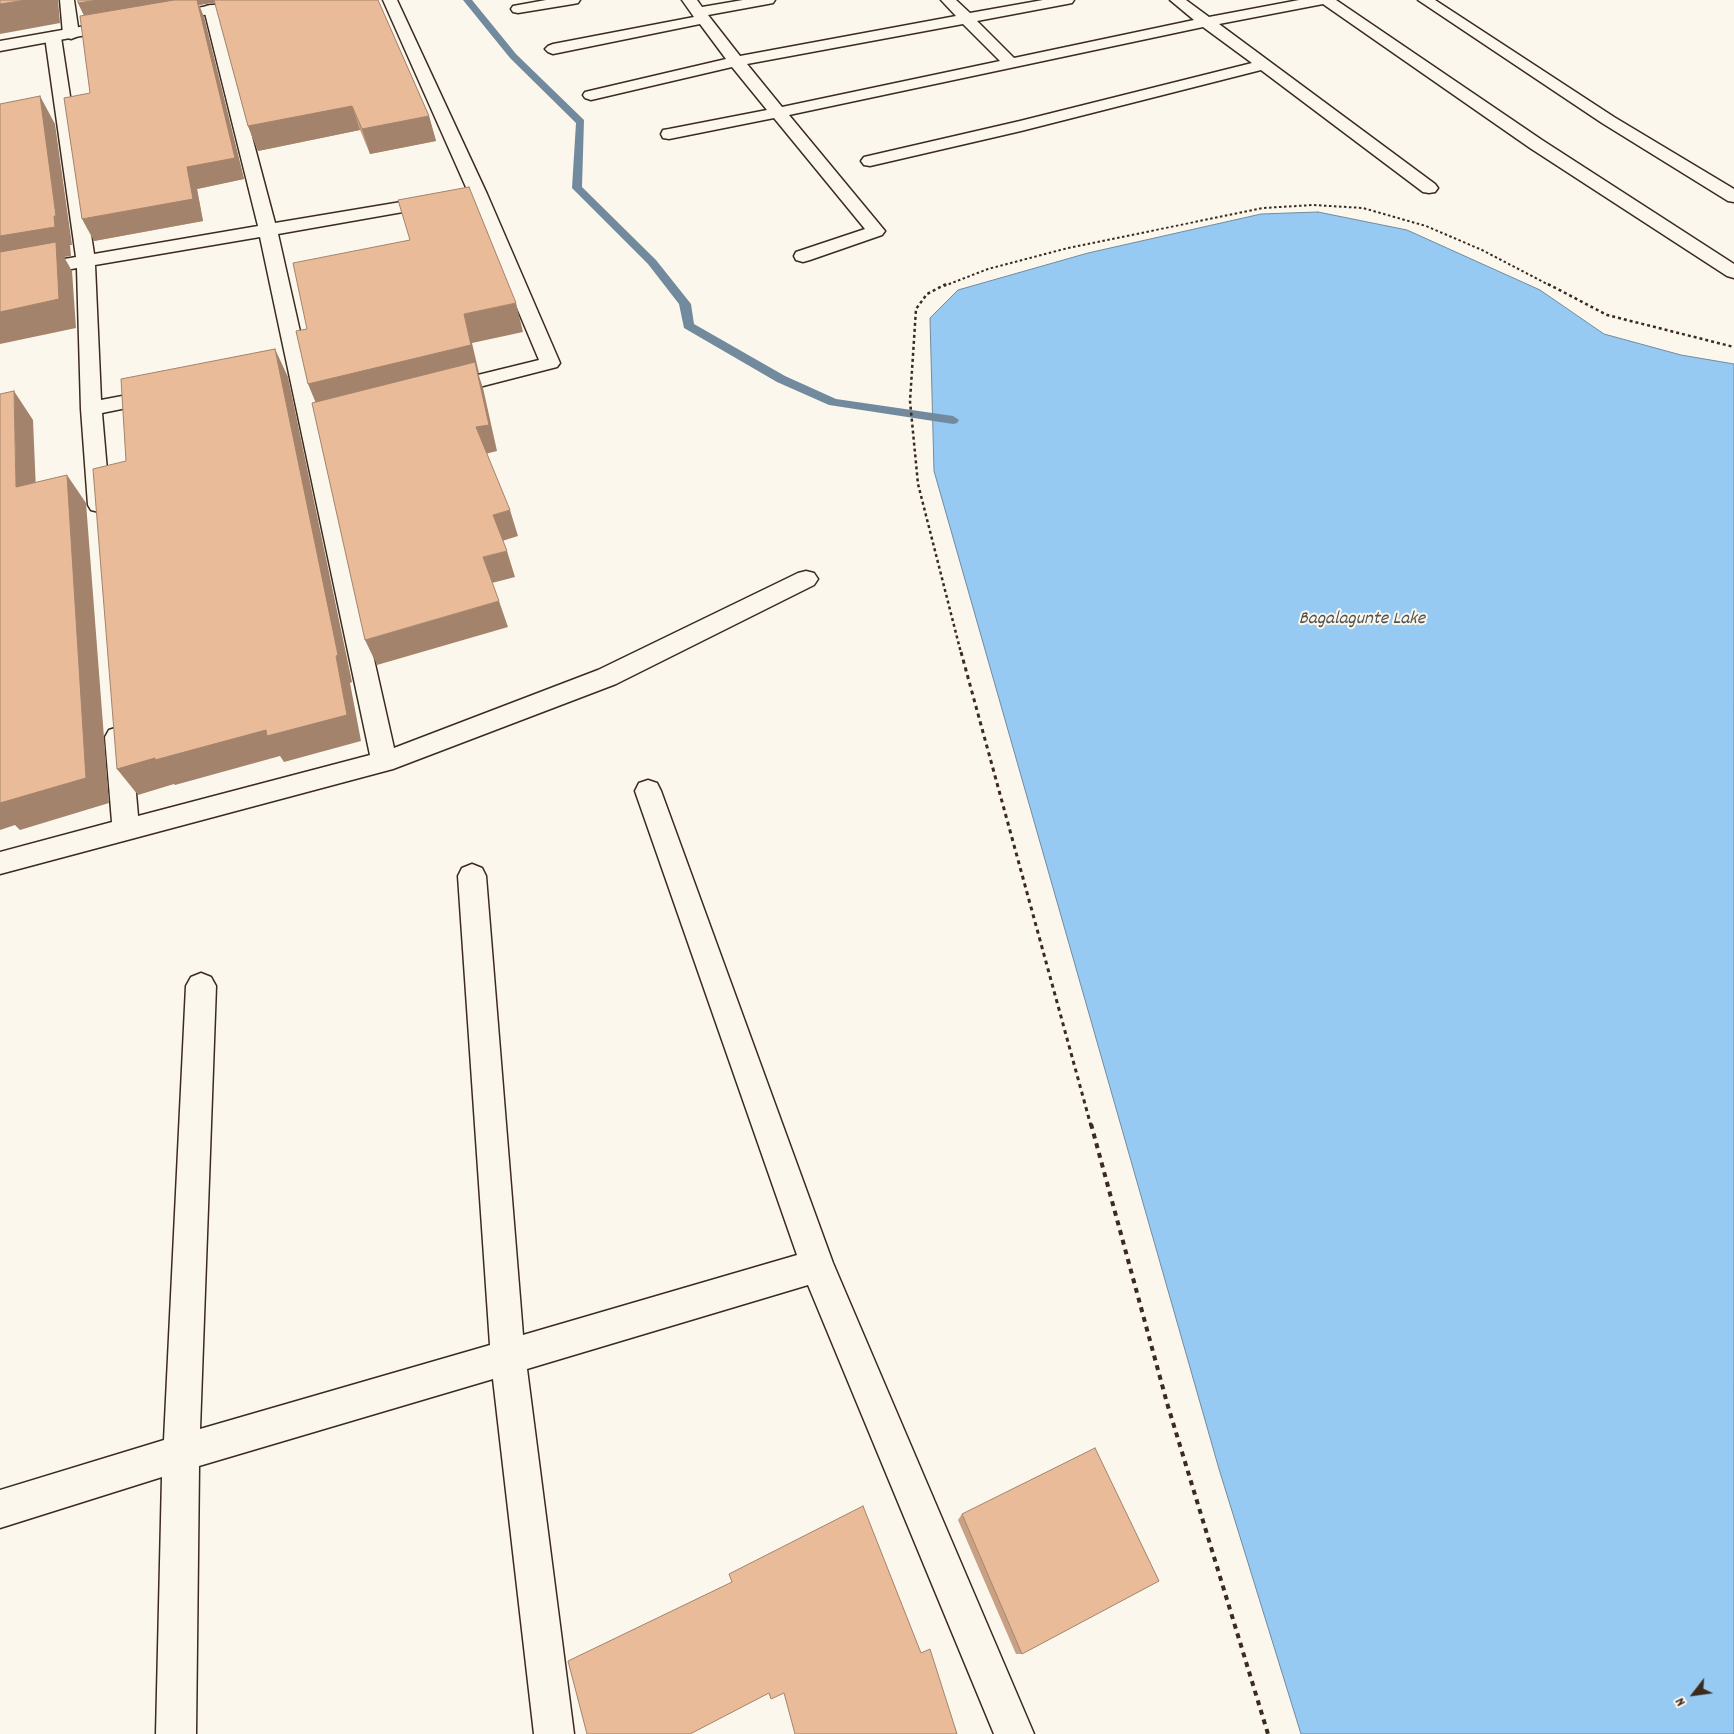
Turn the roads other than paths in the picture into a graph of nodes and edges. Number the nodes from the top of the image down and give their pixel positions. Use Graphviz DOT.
graph roads {
  1 [pos="67,0"];
  2 [pos="266,0"];
  3 [pos="390,0"];
  4 [pos="572,0"];
  5 [pos="689,0"];
  6 [pos="768,0"];
  7 [pos="948,0"];
  8 [pos="1067,0"];
  9 [pos="1177,0"];
  10 [pos="1263,0"];
  11 [pos="1325,0"];
  12 [pos="1425,0"];
  13 [pos="246,2"];
  14 [pos="518,9"];
  15 [pos="211,10"];
  16 [pos="1276,10"];
  17 [pos="702,16"];
  18 [pos="965,18"];
  19 [pos="1205,22"];
  20 [pos="71,34"];
  21 [pos="53,37"];
  22 [pos="0,46"];
  23 [pos="553,50"];
  24 [pos="736,61"];
  25 [pos="1011,63"];
  26 [pos="1263,65"];
  27 [pos="591,95"];
  28 [pos="780,112"];
  29 [pos="669,134"];
  30 [pos="870,161"];
  31 [pos="1429,188"];
  32 [pos="478,194"];
  33 [pos="1734,197"];
  34 [pos="268,230"];
  35 [pos="803,256"];
  36 [pos="86,261"];
  37 [pos="1734,272"];
  38 [pos="0,276"];
  39 [pos="176,392"];
  40 [pos="425,395"];
  41 [pos="92,409"];
  42 [pos="101,526"];
  43 [pos="806,579"];
  44 [pos="116,712"];
  45 [pos="384,762"];
  46 [pos="648,791"];
  47 [pos="126,830"];
  48 [pos="0,863"];
  49 [pos="472,876"];
  50 [pos="201,986"];
  51 [pos="818,1266"];
  52 [pos="508,1358"];
  53 [pos="180,1453"];
  54 [pos="0,1509"];
  55 [pos="176,1734"];
  56 [pos="554,1734"];
  57 [pos="1014,1734"];
  1 -- 20 [label="street"];
  2 -- 13 [label="street"];
  3 -- 32 [label="street"];
  4 -- 14 [label="street"];
  5 -- 17 [label="street"];
  6 -- 17 [label="street"];
  7 -- 18 [label="street"];
  8 -- 18 [label="street"];
  9 -- 19 [label="street"];
  10 -- 16 [label="street"];
  11 -- 16 [label="street"];
  11 -- 37 [label="street"];
  12 -- 33 [label="street"];
  13 -- 15 [label="street"];
  15 -- 20 [label="street"];
  15 -- 34 [label="street"];
  16 -- 19 [label="street"];
  17 -- 23 [label="street"];
  17 -- 24 [label="street"];
  18 -- 24 [label="street"];
  18 -- 25 [label="street"];
  19 -- 25 [label="street"];
  19 -- 26 [label="street"];
  20 -- 21 [label="street"];
  21 -- 22 [label="street"];
  21 -- 36 [label="street"];
  24 -- 27 [label="street"];
  24 -- 28 [label="street"];
  25 -- 28 [label="street"];
  26 -- 30 [label="street"];
  26 -- 31 [label="street"];
  28 -- 29 [label="street"];
  28 -- 35 [label="street"];
  32 -- 34 [label="street"];
  32 -- 40 [label="street"];
  34 -- 36 [label="street"];
  34 -- 45 [label="street"];
  36 -- 38 [label="street"];
  36 -- 41 [label="street"];
  39 -- 41 [label="street"];
  41 -- 42 [label="street"];
  43 -- 45 [label="street"];
  44 -- 47 [label="street"];
  45 -- 47 [label="street"];
  46 -- 51 [label="street"];
  47 -- 48 [label="street"];
  49 -- 52 [label="street"];
  50 -- 53 [label="street"];
  51 -- 52 [label="street"];
  51 -- 57 [label="street"];
  52 -- 53 [label="street"];
  52 -- 56 [label="street"];
  53 -- 54 [label="street"];
  53 -- 55 [label="street"];
}
